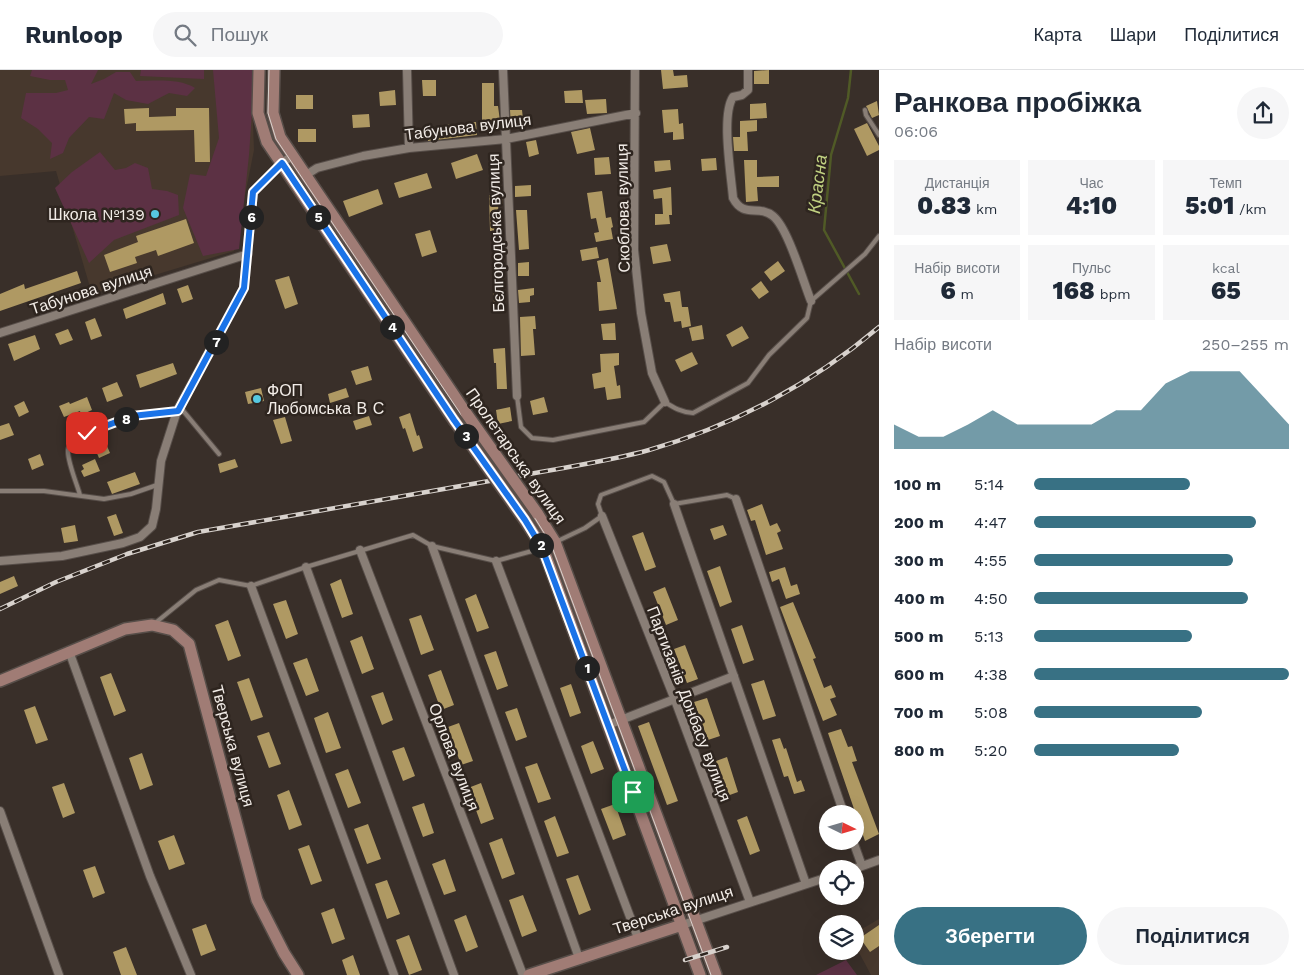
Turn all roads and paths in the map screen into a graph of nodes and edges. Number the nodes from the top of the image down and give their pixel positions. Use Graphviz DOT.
graph roads {
  1 [pos="258,70"];
  2 [pos="274,70"];
  3 [pos="407,70"];
  4 [pos="503,70"];
  5 [pos="635,70"];
  6 [pos="748,70"];
  7 [pos="865,110"];
  8 [pos="636,113"];
  9 [pos="879,135"];
  10 [pos="506,139"];
  11 [pos="409,148"];
  12 [pos="292,156"];
  13 [pos="282,163"];
  14 [pos="306,175"];
  15 [pos="879,236"];
  16 [pos="248,254"];
  17 [pos="811,301"];
  18 [pos="0,333"];
  19 [pos="517,396"];
  20 [pos="665,402"];
  21 [pos="179,409"];
  22 [pos="219,454"];
  23 [pos="158,485"];
  24 [pos="0,490"];
  25 [pos="80,496"];
  26 [pos="736,499"];
  27 [pos="674,504"];
  28 [pos="602,516"];
  29 [pos="555,542"];
  30 [pos="432,546"];
  31 [pos="542,548"];
  32 [pos="360,550"];
  33 [pos="0,561"];
  34 [pos="496,562"];
  35 [pos="306,567"];
  36 [pos="250,586"];
  37 [pos="152,625"];
  38 [pos="69,651"];
  39 [pos="734,676"];
  40 [pos="0,681"];
  41 [pos="675,700"];
  42 [pos="621,720"];
  43 [pos="608,725"];
  44 [pos="841,805"];
  45 [pos="0,811"];
  46 [pos="879,860"];
  47 [pos="864,866"];
  48 [pos="819,880"];
  49 [pos="806,884"];
  50 [pos="750,902"];
  51 [pos="696,920"];
  52 [pos="682,925"];
  53 [pos="638,938"];
  54 [pos="579,958"];
  55 [pos="59,975"];
  56 [pos="191,975"];
  57 [pos="298,975"];
  58 [pos="394,975"];
  59 [pos="454,975"];
  60 [pos="522,975"];
  61 [pos="529,975"];
  62 [pos="700,975"];
  63 [pos="716,975"];
  1 -- 13 [label="main road, Пролетарська вулиця"];
  2 -- 12 [label="main road, Пролетарська вулиця"];
  3 -- 11 [label="street"];
  4 -- 10 [label="street, Бєлгородська вулиця"];
  5 -- 8 [label="street, Скоблова вулиця"];
  6 -- 17 [label="street"];
  7 -- 9 [label="lane"];
  8 -- 10 [label="street, Табунова вулиця"];
  8 -- 20 [label="street, Скоблова вулиця"];
  10 -- 11 [label="street, Табунова вулиця"];
  10 -- 19 [label="street, Бєлгородська вулиця"];
  11 -- 14 [label="street, Табунова вулиця"];
  12 -- 13 [label="street"];
  12 -- 14 [label="main road, Пролетарська вулиця"];
  13 -- 16 [label="street"];
  13 -- 31 [label="main road, Пролетарська вулиця, bridge"];
  14 -- 29 [label="main road, Пролетарська вулиця, bridge"];
  15 -- 17 [label="lane"];
  16 -- 18 [label="street, Табунова вулиця"];
  16 -- 21 [label="street"];
  17 -- 20 [label="lane"];
  19 -- 20 [label="lane"];
  21 -- 22 [label="lane"];
  21 -- 23 [label="street"];
  21 -- 25 [label="lane"];
  23 -- 25 [label="lane"];
  23 -- 33 [label="street"];
  24 -- 25 [label="lane"];
  26 -- 27 [label="lane"];
  26 -- 44 [label="street"];
  27 -- 28 [label="lane"];
  27 -- 39 [label="street"];
  28 -- 29 [label="lane"];
  28 -- 41 [label="street, Партизанів Донбасу вулиця"];
  29 -- 31 [label="lane"];
  29 -- 42 [label="main road, Пролетарська вулиця"];
  30 -- 32 [label="lane"];
  30 -- 34 [label="lane"];
  30 -- 54 [label="street"];
  31 -- 34 [label="lane"];
  31 -- 43 [label="main road, Пролетарська вулиця"];
  32 -- 35 [label="lane"];
  32 -- 60 [label="street, Орлова вулиця"];
  34 -- 53 [label="street"];
  35 -- 36 [label="lane"];
  35 -- 59 [label="street"];
  36 -- 37 [label="lane"];
  36 -- 58 [label="street"];
  37 -- 38 [label="main road, Тверська вулиця"];
  37 -- 57 [label="main road, Тверська вулиця"];
  38 -- 40 [label="main road, Тверська вулиця"];
  38 -- 56 [label="street"];
  39 -- 41 [label="street"];
  39 -- 49 [label="street"];
  41 -- 42 [label="street"];
  41 -- 50 [label="street, Партизанів Донбасу вулиця"];
  42 -- 43 [label="street"];
  42 -- 51 [label="main road, Пролетарська вулиця"];
  43 -- 52 [label="main road, Пролетарська вулиця"];
  45 -- 55 [label="street"];
  46 -- 47 [label="street"];
  48 -- 49 [label="street, Тверська вулиця"];
  49 -- 50 [label="street, Тверська вулиця"];
  50 -- 51 [label="street, Тверська вулиця"];
  51 -- 52 [label="street, Тверська вулиця"];
  51 -- 63 [label="main road, Пролетарська вулиця"];
  52 -- 53 [label="main road, Тверська вулиця"];
  52 -- 62 [label="main road, Пролетарська вулиця"];
  53 -- 54 [label="main road, Тверська вулиця"];
  54 -- 61 [label="main road, Тверська вулиця"];
}
